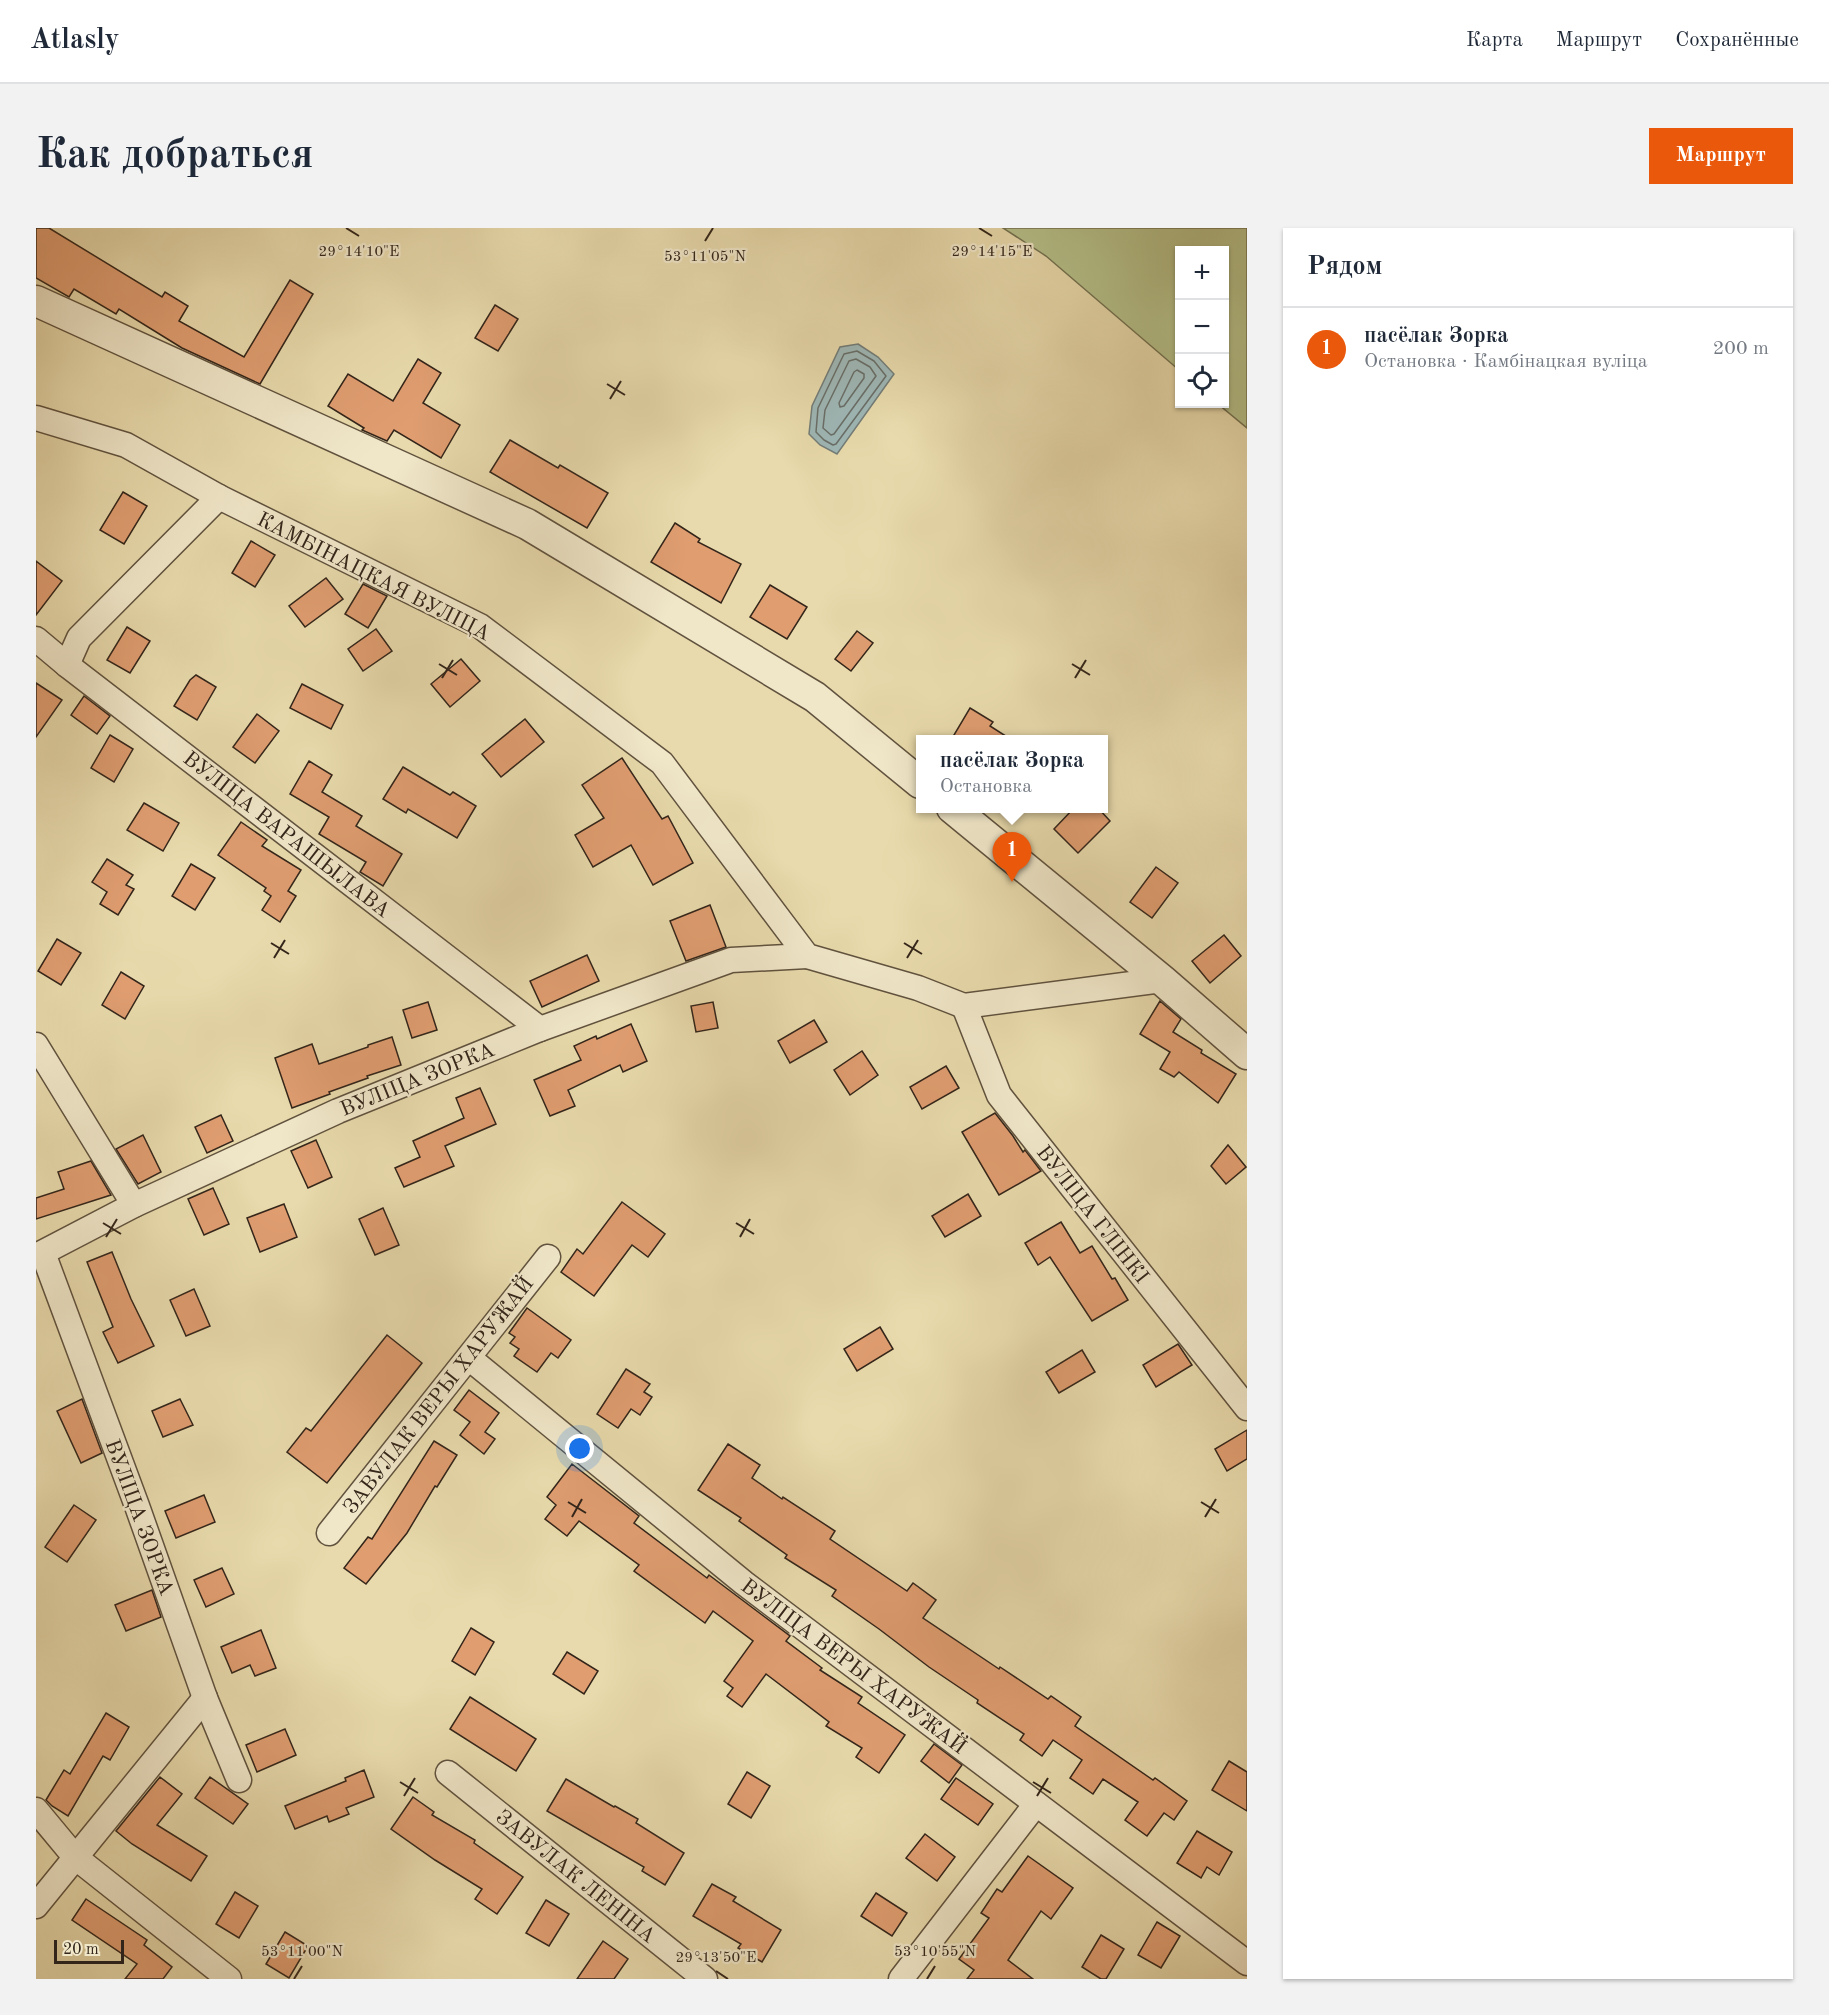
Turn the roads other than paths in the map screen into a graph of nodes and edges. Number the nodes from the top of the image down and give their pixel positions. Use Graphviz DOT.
graph roads {
  1 [pos="36,301"];
  2 [pos="36,418"];
  3 [pos="219,496"];
  4 [pos="36,639"];
  5 [pos="67,665"];
  6 [pos="916,779"];
  7 [pos="958,813"];
  8 [pos="807,956"];
  9 [pos="1162,980"];
  10 [pos="964,1006"];
  11 [pos="540,1029"];
  12 [pos="36,1046"];
  13 [pos="1247,1054"];
  14 [pos="134,1204"];
  15 [pos="39,1255"];
  16 [pos="548,1257"];
  17 [pos="469,1358"];
  18 [pos="1247,1408"];
  19 [pos="329,1533"];
  20 [pos="205,1698"];
  21 [pos="447,1773"];
  22 [pos="239,1780"];
  23 [pos="1036,1804"];
  24 [pos="36,1810"];
  25 [pos="75,1857"];
  26 [pos="36,1906"];
  27 [pos="1247,1963"];
  28 [pos="910,1976"];
  29 [pos="229,1979"];
  30 [pos="705,1979"];
  1 -- 6 [label="street"];
  2 -- 3 [label="street, КАМБІНАЦКАЯ ВУЛІЦА"];
  3 -- 5 [label="street"];
  3 -- 8 [label="street, КАМБІНАЦКАЯ ВУЛІЦА"];
  4 -- 5 [label="street, ВУЛІЦА ВАРАШЫЛАВА"];
  5 -- 11 [label="street, ВУЛІЦА ВАРАШЫЛАВА"];
  7 -- 9 [label="street"];
  8 -- 10 [label="street"];
  8 -- 11 [label="street, ВУЛІЦА ЗОРКА"];
  9 -- 10 [label="street"];
  9 -- 13 [label="street"];
  10 -- 18 [label="street, ВУЛІЦА ГЛІНКІ"];
  11 -- 14 [label="street, ВУЛІЦА ЗОРКА"];
  12 -- 14 [label="street"];
  14 -- 15 [label="street, ВУЛІЦА ЗОРКА"];
  15 -- 20 [label="street, ВУЛІЦА ЗОРКА"];
  16 -- 17 [label="street, ЗАВУЛАК ВЕРЫ ХАРУЖАЙ"];
  17 -- 19 [label="street, ЗАВУЛАК ВЕРЫ ХАРУЖАЙ"];
  17 -- 23 [label="street, ВУЛІЦА ВЕРЫ ХАРУЖАЙ"];
  20 -- 22 [label="street, ВУЛІЦА ЗОРКА"];
  20 -- 25 [label="street"];
  21 -- 30 [label="street, ЗАВУЛАК ЛЕНІНА"];
  23 -- 27 [label="street, ВУЛІЦА ВЕРЫ ХАРУЖАЙ"];
  23 -- 28 [label="street"];
  24 -- 25 [label="street"];
  25 -- 26 [label="street"];
  25 -- 29 [label="street"];
}
